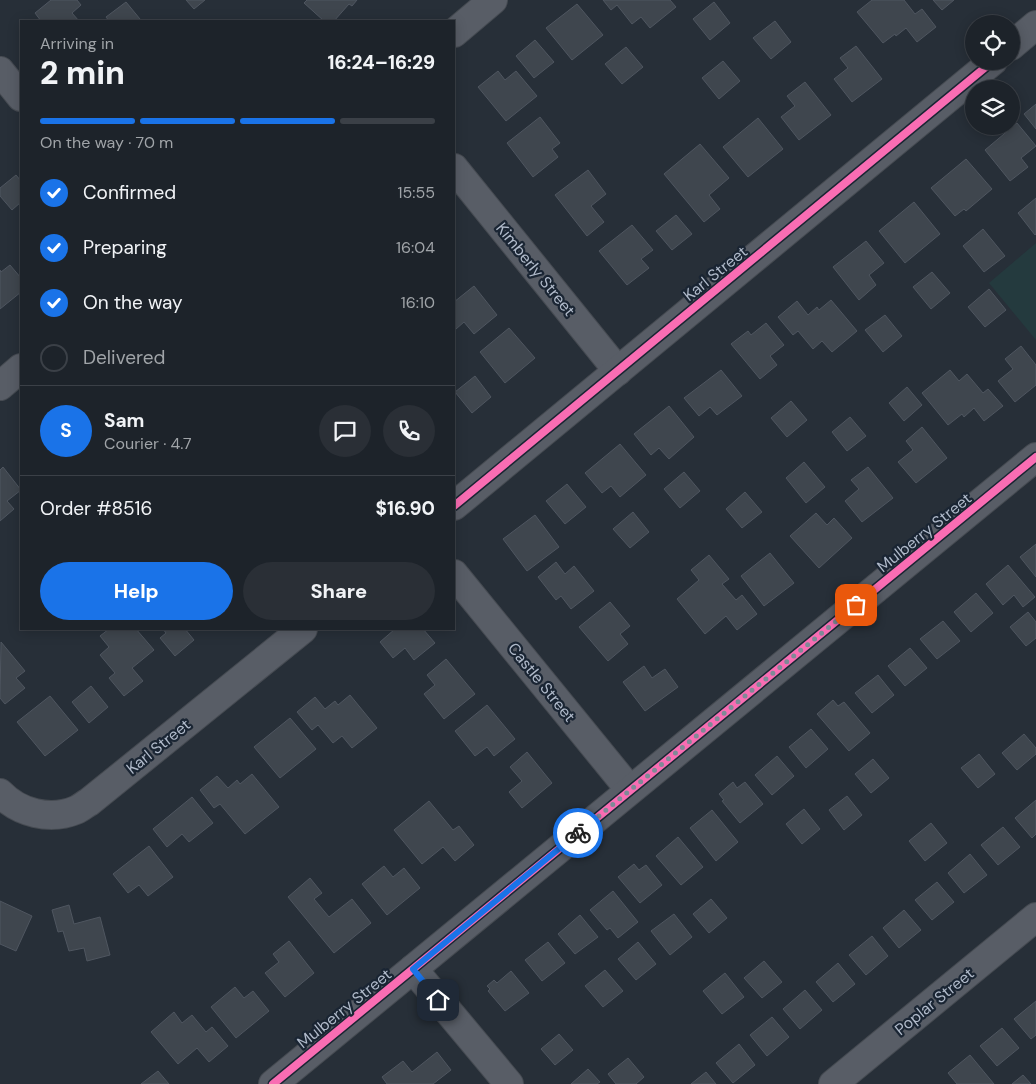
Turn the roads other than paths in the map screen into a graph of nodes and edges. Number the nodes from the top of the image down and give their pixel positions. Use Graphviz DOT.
graph roads {
  1 [pos="493,0"];
  2 [pos="1036,25"];
  3 [pos="455,32"];
  4 [pos="1020,38"];
  5 [pos="982,70"];
  6 [pos="0,71"];
  7 [pos="20,95"];
  8 [pos="455,169"];
  9 [pos="20,369"];
  10 [pos="618,371"];
  11 [pos="0,386"];
  12 [pos="1036,457"];
  13 [pos="455,505"];
  14 [pos="455,575"];
  15 [pos="302,630"];
  16 [pos="630,790"];
  17 [pos="0,793"];
  18 [pos="1036,917"];
  19 [pos="413,969"];
  20 [pos="273,1084"];
  21 [pos="509,1084"];
  22 [pos="833,1084"];
  1 -- 3 [label="street"];
  2 -- 4 [label="street"];
  5 -- 10 [label="street, Karl Street"];
  6 -- 7 [label="street"];
  8 -- 10 [label="street, Kimberly Street"];
  9 -- 11 [label="street"];
  10 -- 13 [label="street, Karl Street"];
  12 -- 16 [label="street, Mulberry Street"];
  14 -- 16 [label="street, Castle Street"];
  15 -- 17 [label="street, Karl Street"];
  16 -- 19 [label="street, Mulberry Street"];
  18 -- 22 [label="street, Poplar Street"];
  19 -- 20 [label="street, Mulberry Street"];
  19 -- 21 [label="street"];
}
